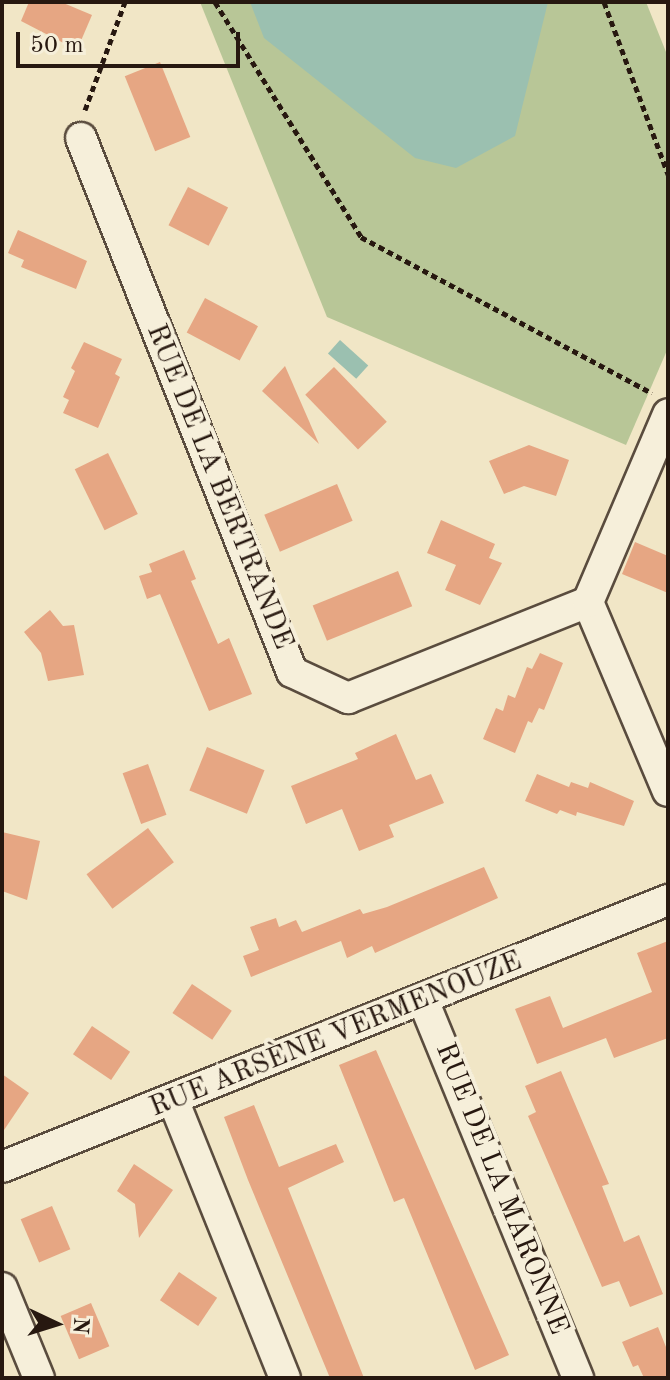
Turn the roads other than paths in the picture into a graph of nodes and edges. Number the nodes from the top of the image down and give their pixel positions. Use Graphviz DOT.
graph roads {
  1 [pos="81,138"];
  2 [pos="661,404"];
  3 [pos="588,602"];
  4 [pos="668,791"];
  5 [pos="668,900"];
  6 [pos="423,1000"];
  7 [pos="174,1102"];
  8 [pos="2,1167"];
  9 [pos="2,1288"];
  10 [pos="39,1378"];
  11 [pos="285,1378"];
  12 [pos="578,1378"];
  1 -- 3 [label="street, RUE DE LA BERTRANDE"];
  2 -- 3 [label="street"];
  3 -- 4 [label="street"];
  5 -- 6 [label="street, RUE ARSÈNE VERMENOUZE"];
  6 -- 7 [label="street, RUE ARSÈNE VERMENOUZE"];
  6 -- 12 [label="street, RUE DE LA MARONNE"];
  7 -- 8 [label="street, RUE ARSÈNE VERMENOUZE"];
  7 -- 11 [label="street"];
  9 -- 10 [label="street"];
}
